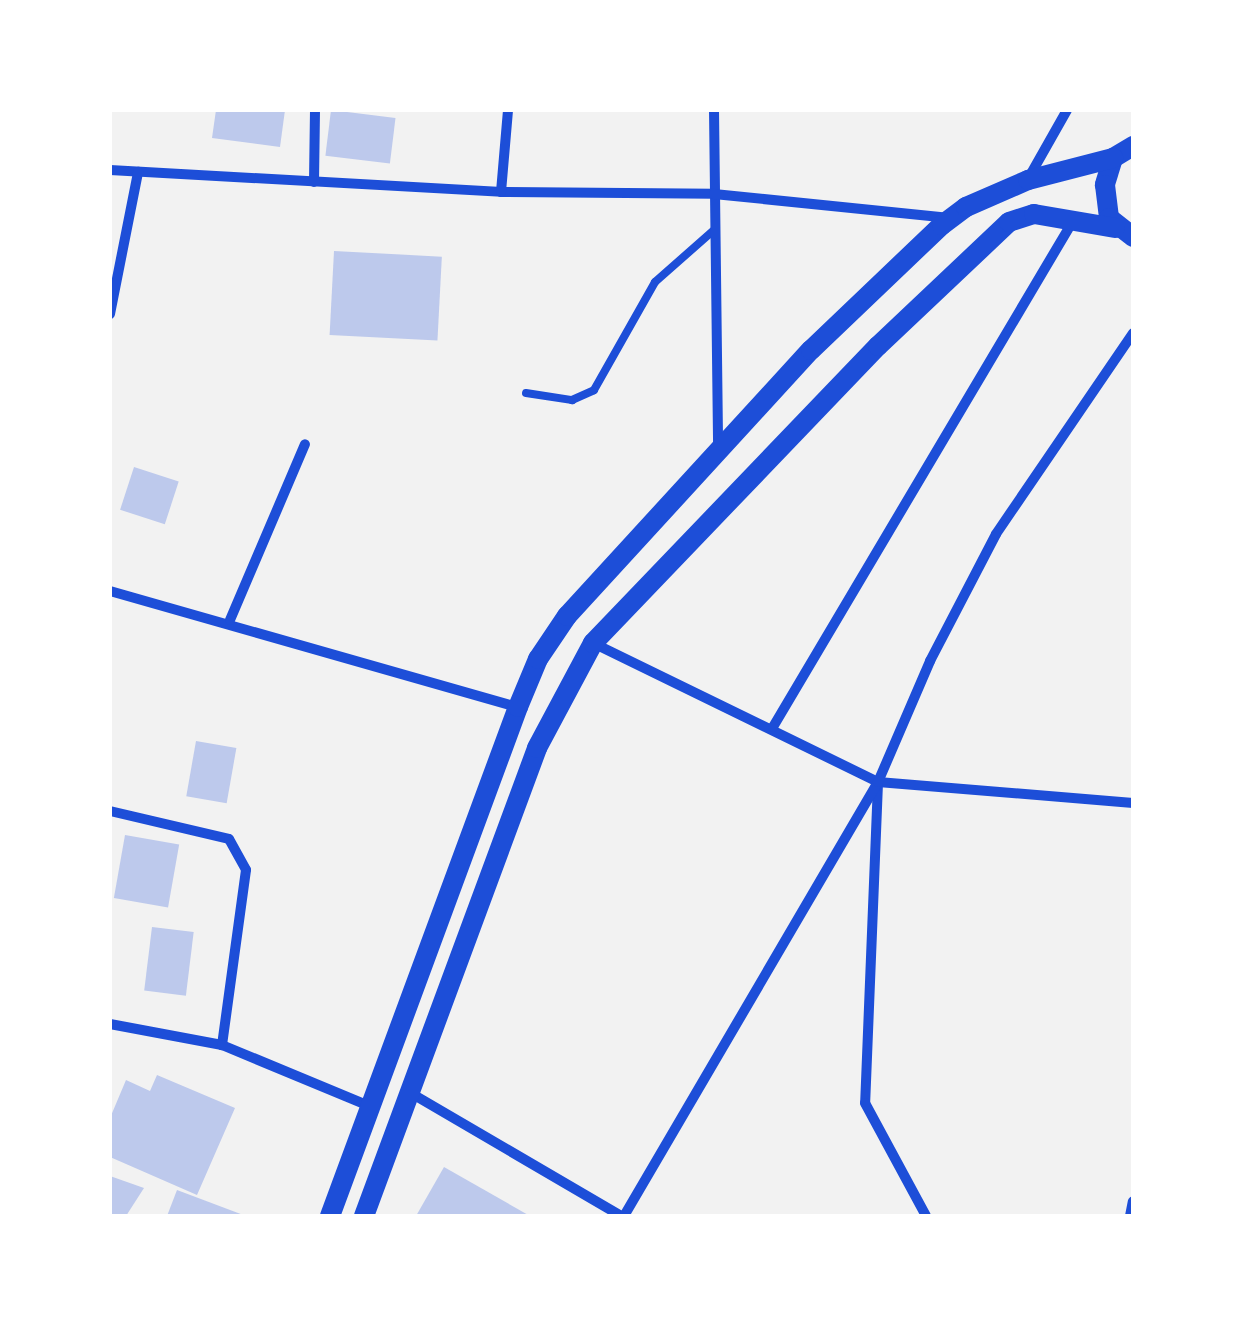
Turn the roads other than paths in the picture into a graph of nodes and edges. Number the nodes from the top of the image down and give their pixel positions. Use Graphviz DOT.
graph roads {
  1 [pos="315,110"];
  2 [pos="508,110"];
  3 [pos="714,110"];
  4 [pos="1066,110"];
  5 [pos="1133,146"];
  6 [pos="1113,158"];
  7 [pos="110,170"];
  8 [pos="138,172"];
  9 [pos="1028,180"];
  10 [pos="314,182"];
  11 [pos="501,192"];
  12 [pos="714,194"];
  13 [pos="951,218"];
  14 [pos="1073,221"];
  15 [pos="714,230"];
  16 [pos="1124,232"];
  17 [pos="110,314"];
  18 [pos="1133,333"];
  19 [pos="526,393"];
  20 [pos="305,444"];
  21 [pos="718,448"];
  22 [pos="110,592"];
  23 [pos="230,620"];
  24 [pos="593,643"];
  25 [pos="518,707"];
  26 [pos="773,727"];
  27 [pos="878,782"];
  28 [pos="1133,803"];
  29 [pos="110,811"];
  30 [pos="110,1024"];
  31 [pos="222,1045"];
  32 [pos="408,1092"];
  33 [pos="367,1106"];
  34 [pos="1133,1201"];
  35 [pos="330,1216"];
  36 [pos="364,1216"];
  37 [pos="622,1216"];
  38 [pos="926,1216"];
  39 [pos="1130,1216"];
  1 -- 10 [label="street"];
  2 -- 11 [label="street"];
  3 -- 12 [label="street"];
  4 -- 9 [label="street"];
  5 -- 6 [label="main road"];
  6 -- 9 [label="main road"];
  6 -- 16 [label="main road"];
  7 -- 8 [label="street"];
  8 -- 10 [label="street"];
  8 -- 17 [label="street"];
  9 -- 13 [label="main road"];
  10 -- 11 [label="street"];
  11 -- 12 [label="street"];
  12 -- 13 [label="street"];
  12 -- 15 [label="street"];
  13 -- 21 [label="main road"];
  14 -- 16 [label="main road"];
  14 -- 24 [label="main road"];
  14 -- 26 [label="street"];
  15 -- 19 [label="lane"];
  15 -- 21 [label="street"];
  18 -- 27 [label="street"];
  20 -- 23 [label="street"];
  21 -- 25 [label="main road"];
  22 -- 23 [label="street"];
  23 -- 25 [label="street"];
  24 -- 26 [label="street"];
  24 -- 32 [label="main road"];
  25 -- 33 [label="main road"];
  26 -- 27 [label="street"];
  27 -- 28 [label="street"];
  27 -- 37 [label="street"];
  27 -- 38 [label="street"];
  29 -- 31 [label="street"];
  30 -- 31 [label="street"];
  31 -- 33 [label="street"];
  32 -- 36 [label="main road"];
  32 -- 37 [label="street"];
  33 -- 35 [label="main road"];
  34 -- 39 [label="street"];
}
